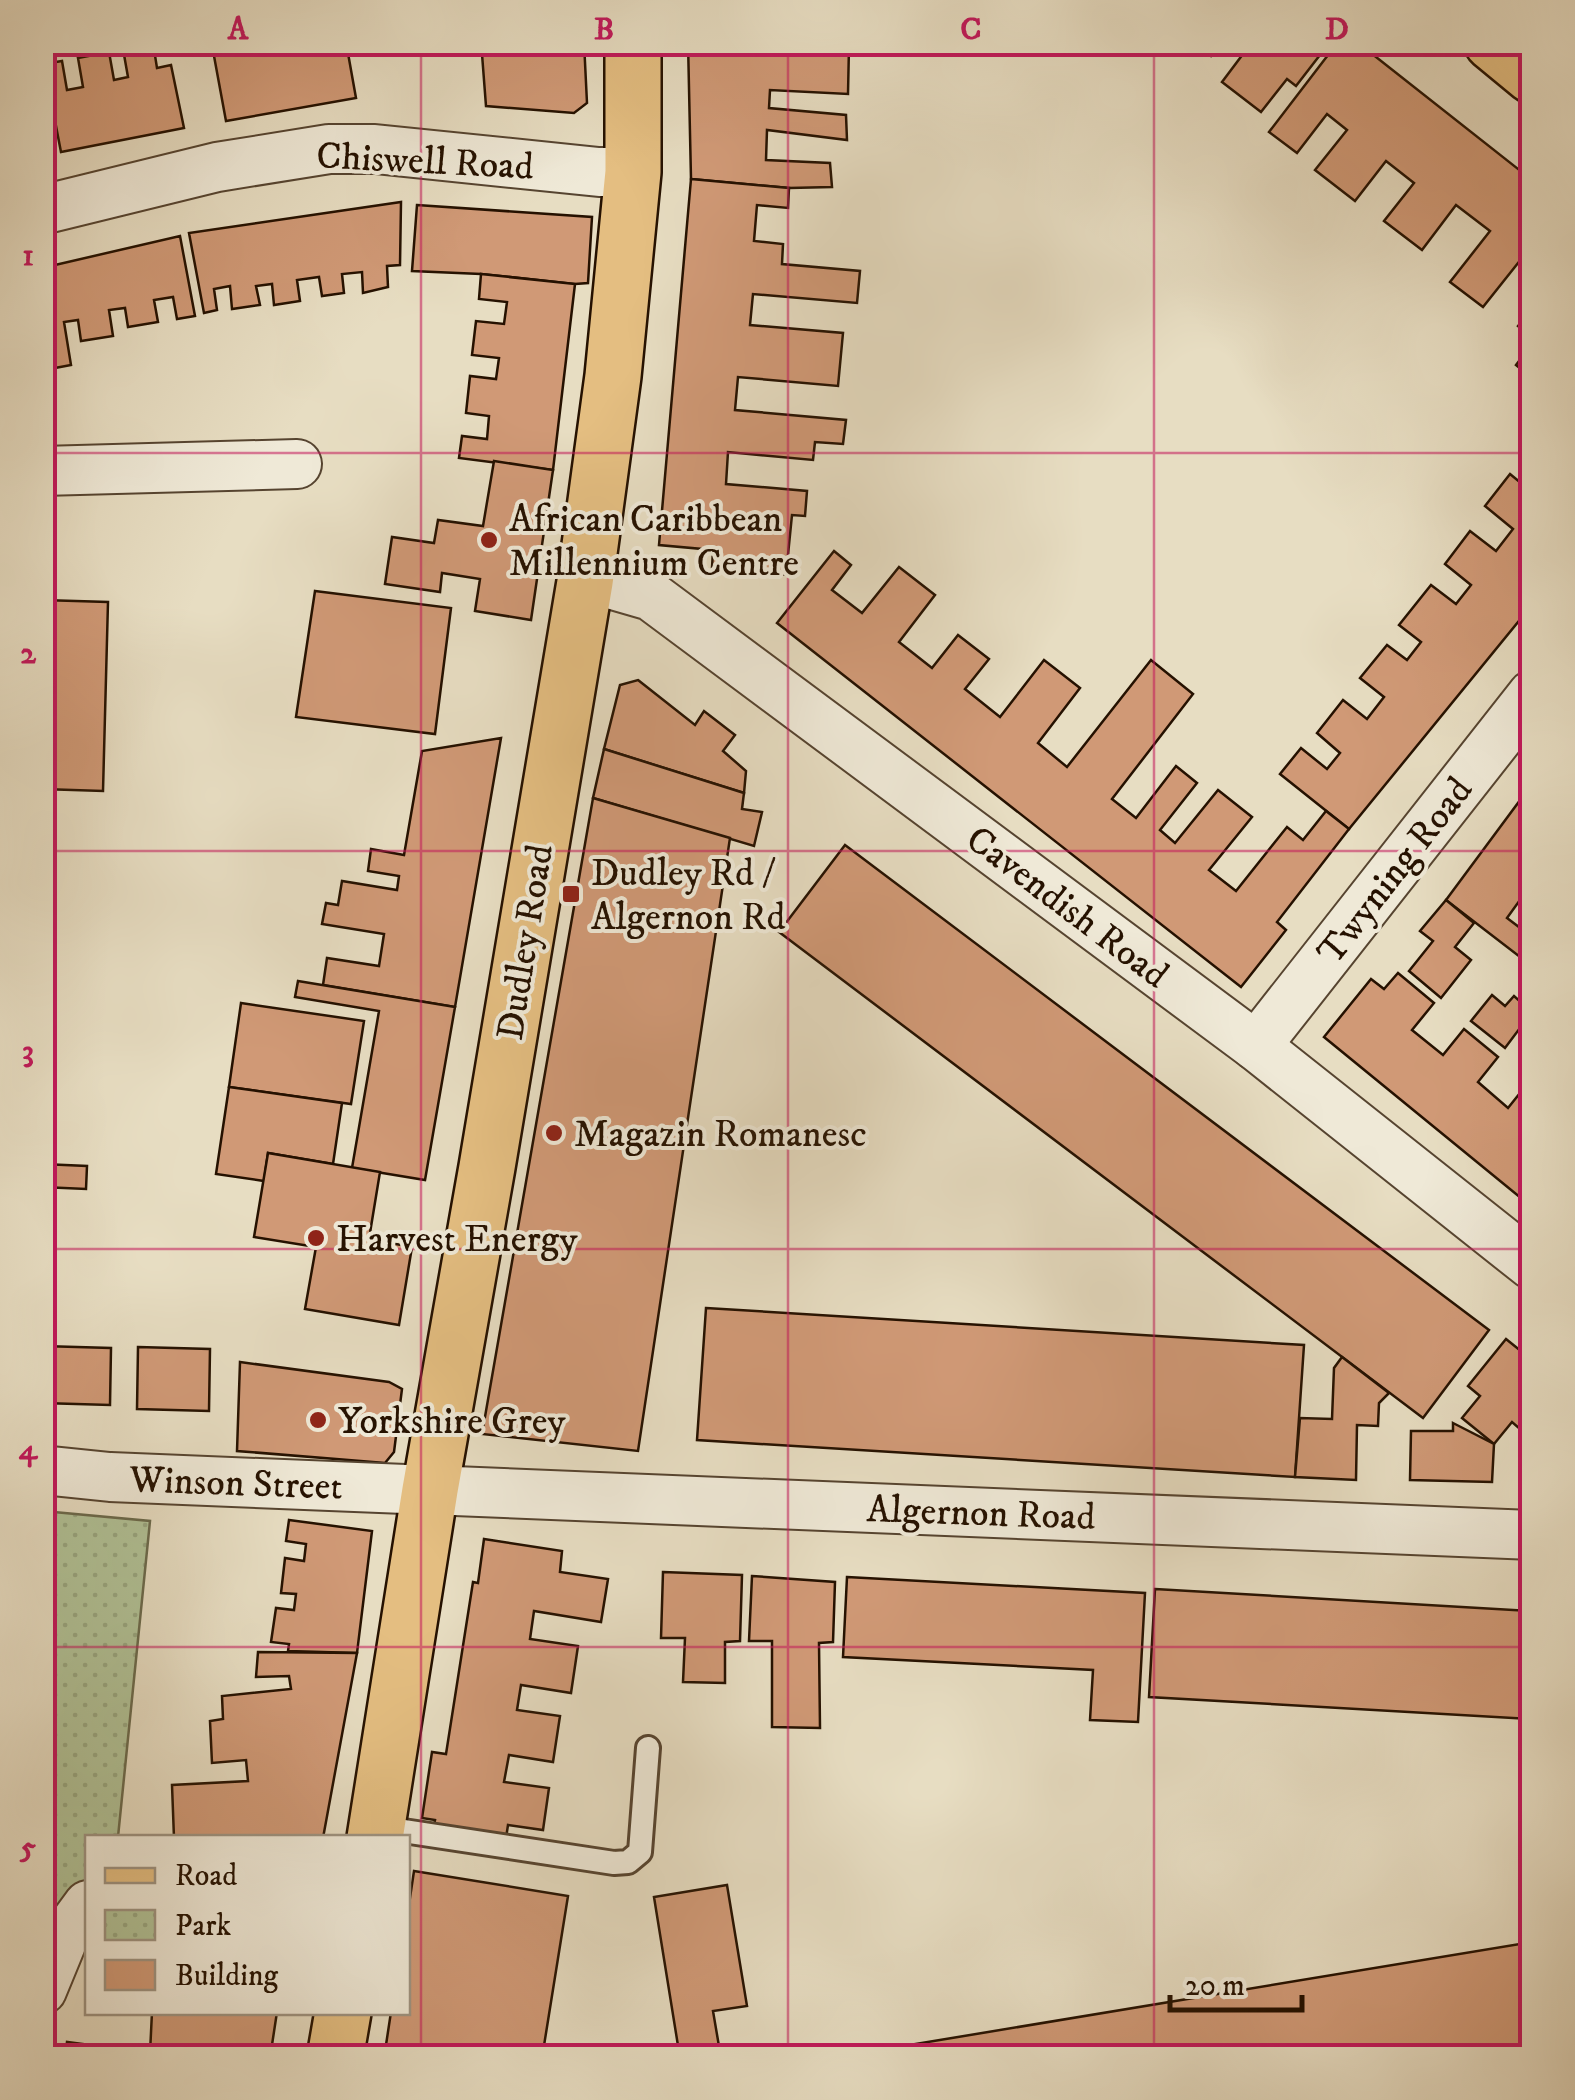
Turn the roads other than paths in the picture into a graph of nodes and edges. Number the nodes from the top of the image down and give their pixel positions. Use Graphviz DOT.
graph roads {
  1 [pos="632,42"];
  2 [pos="1492,42"];
  3 [pos="1532,74"];
  4 [pos="633,172"];
  5 [pos="42,210"];
  6 [pos="297,464"];
  7 [pos="42,470"];
  8 [pos="585,582"];
  9 [pos="1532,695"];
  10 [pos="1256,1046"];
  11 [pos="1532,1265"];
  12 [pos="42,1470"];
  13 [pos="430,1490"];
  14 [pos="1532,1535"];
  15 [pos="648,1748"];
  16 [pos="376,1832"];
  17 [pos="410,1836"];
  18 [pos="85,1909"];
  19 [pos="42,1990"];
  20 [pos="342,2015"];
  21 [pos="335,2058"];
  1 -- 4 [label="main road, Dudley Road"];
  2 -- 3 [label="main road"];
  4 -- 5 [label="street, Chiswell Road"];
  4 -- 8 [label="main road, Dudley Road"];
  6 -- 7 [label="street"];
  8 -- 10 [label="street, Cavendish Road"];
  8 -- 13 [label="main road, Dudley Road"];
  9 -- 10 [label="street, Twyning Road"];
  10 -- 11 [label="street, Cavendish Road"];
  12 -- 13 [label="street, Winson Street"];
  13 -- 14 [label="street, Algernon Road"];
  13 -- 16 [label="main road, Dudley Road"];
  15 -- 17 [label="lane"];
  18 -- 19 [label="street"];
  20 -- 21 [label="main road"];
}
